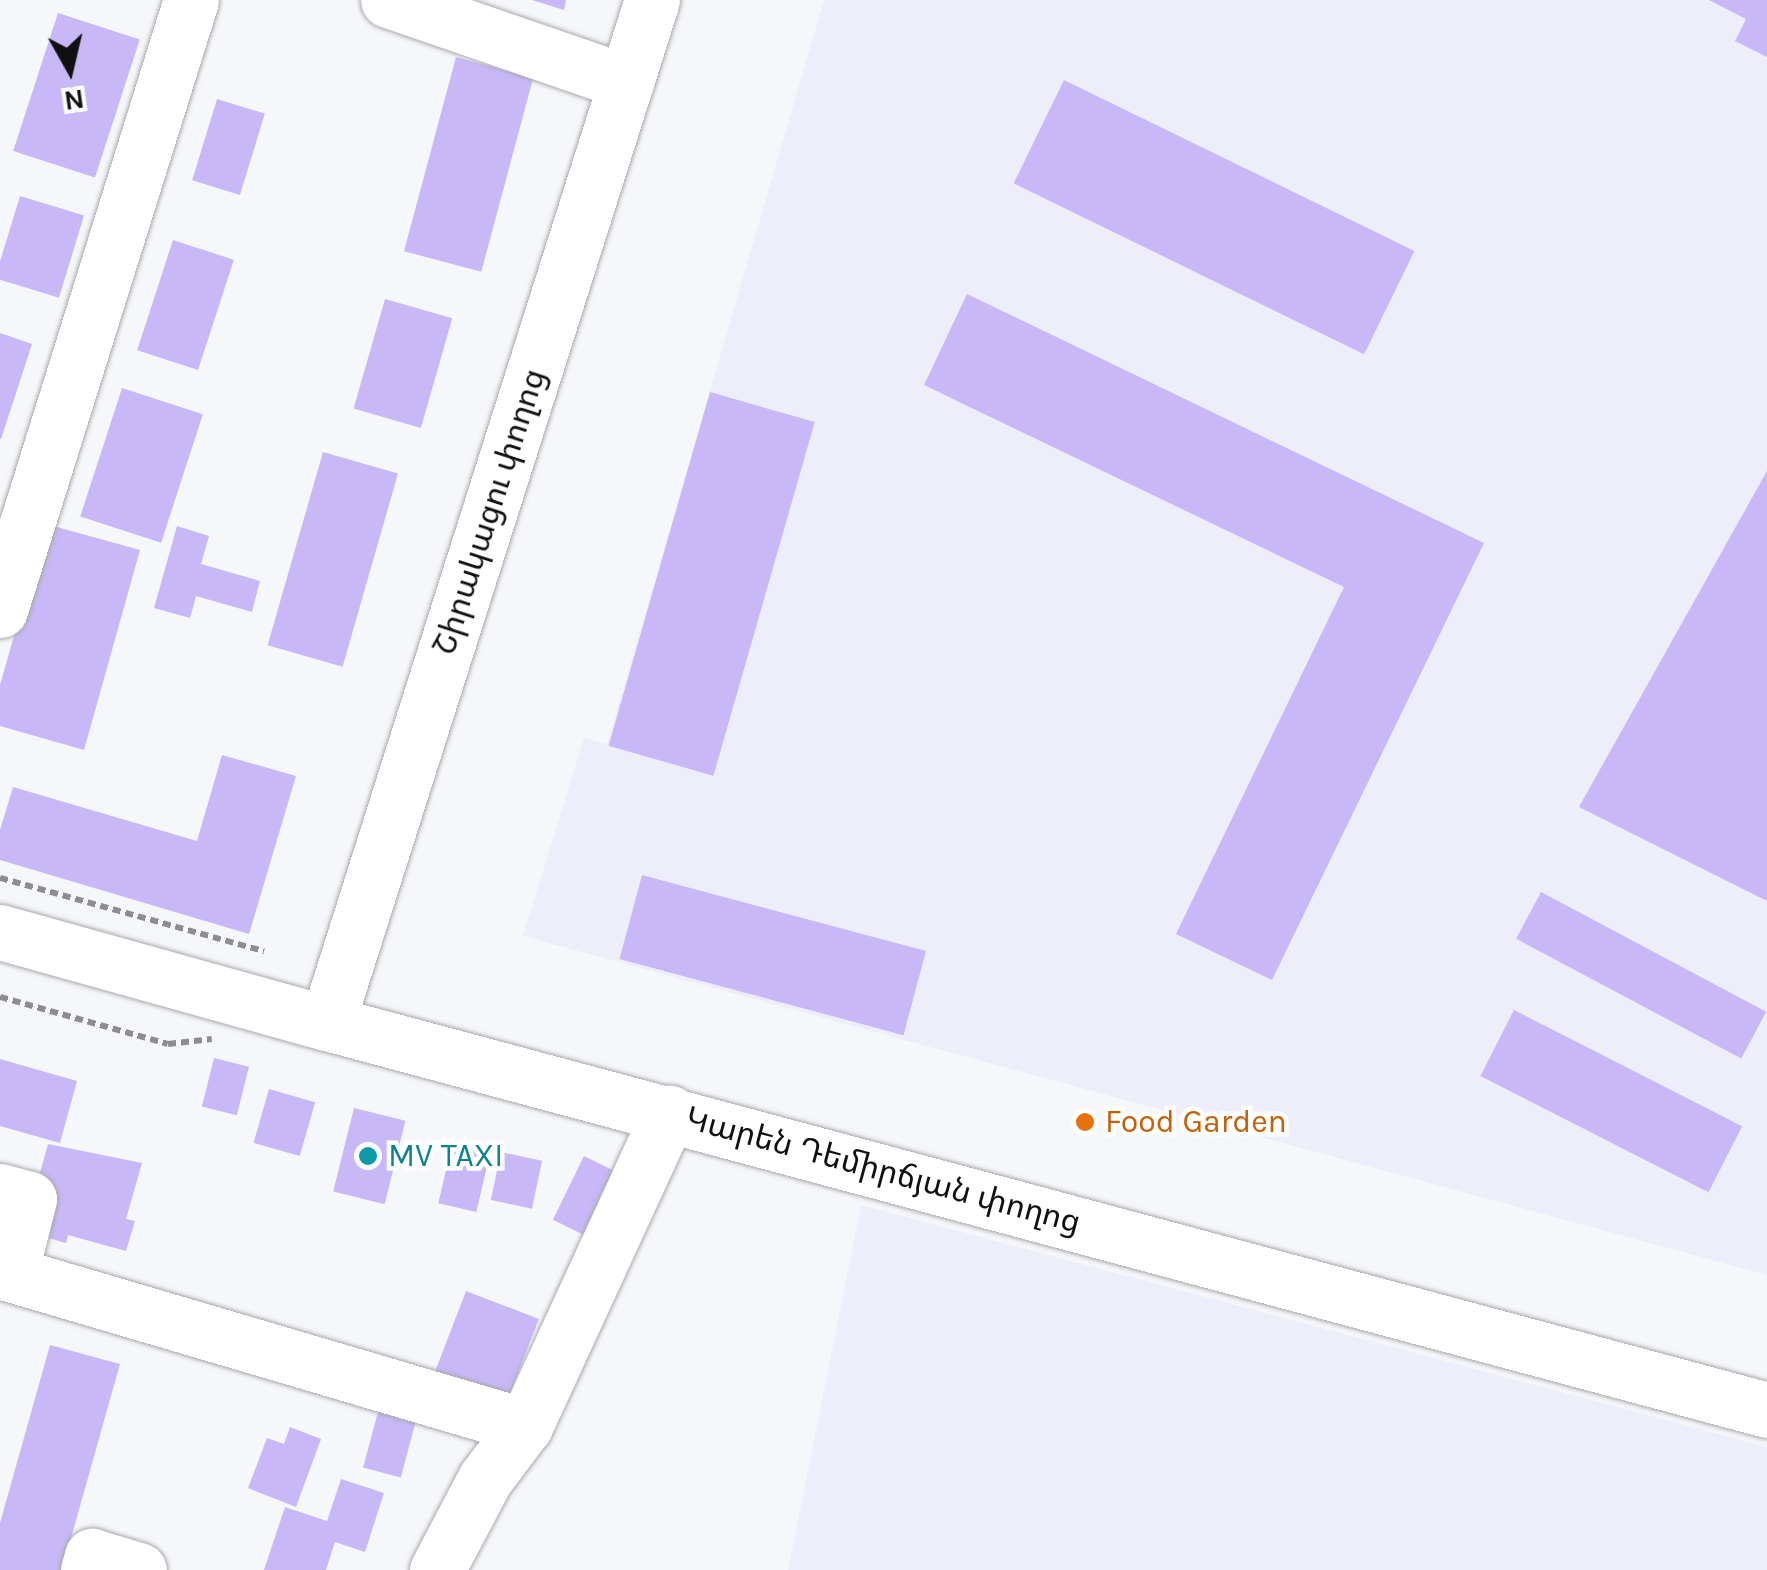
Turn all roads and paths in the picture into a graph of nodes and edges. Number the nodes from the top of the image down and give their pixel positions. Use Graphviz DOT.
graph roads {
  1 [pos="191,0"];
  2 [pos="388,0"];
  3 [pos="652,0"];
  4 [pos="626,82"];
  5 [pos="16,499"];
  6 [pos="0,610"];
  7 [pos="0,878"];
  8 [pos="0,932"];
  9 [pos="264,952"];
  10 [pos="0,998"];
  11 [pos="327,1023"];
  12 [pos="228,1042"];
  13 [pos="670,1114"];
  14 [pos="0,1191"];
  15 [pos="5,1291"];
  16 [pos="1767,1410"];
  17 [pos="525,1426"];
  18 [pos="88,1570"];
  19 [pos="139,1570"];
  20 [pos="437,1570"];
  1 -- 5 [label="main road"];
  2 -- 4 [label="main road"];
  3 -- 4 [label="main road, Շիրակացու փողոց"];
  4 -- 11 [label="main road, Շիրակացու փողոց"];
  5 -- 6 [label="main road"];
  7 -- 9 [label="path"];
  8 -- 11 [label="main road, Կարեն Դեմիրճյան փողոց"];
  10 -- 12 [label="path"];
  11 -- 13 [label="main road, Կարեն Դեմիրճյան փողոց"];
  13 -- 16 [label="main road, Կարեն Դեմիրճյան փողոց"];
  13 -- 17 [label="main road"];
  14 -- 15 [label="main road"];
  15 -- 17 [label="main road"];
  17 -- 20 [label="main road"];
  18 -- 19 [label="main road"];
}
